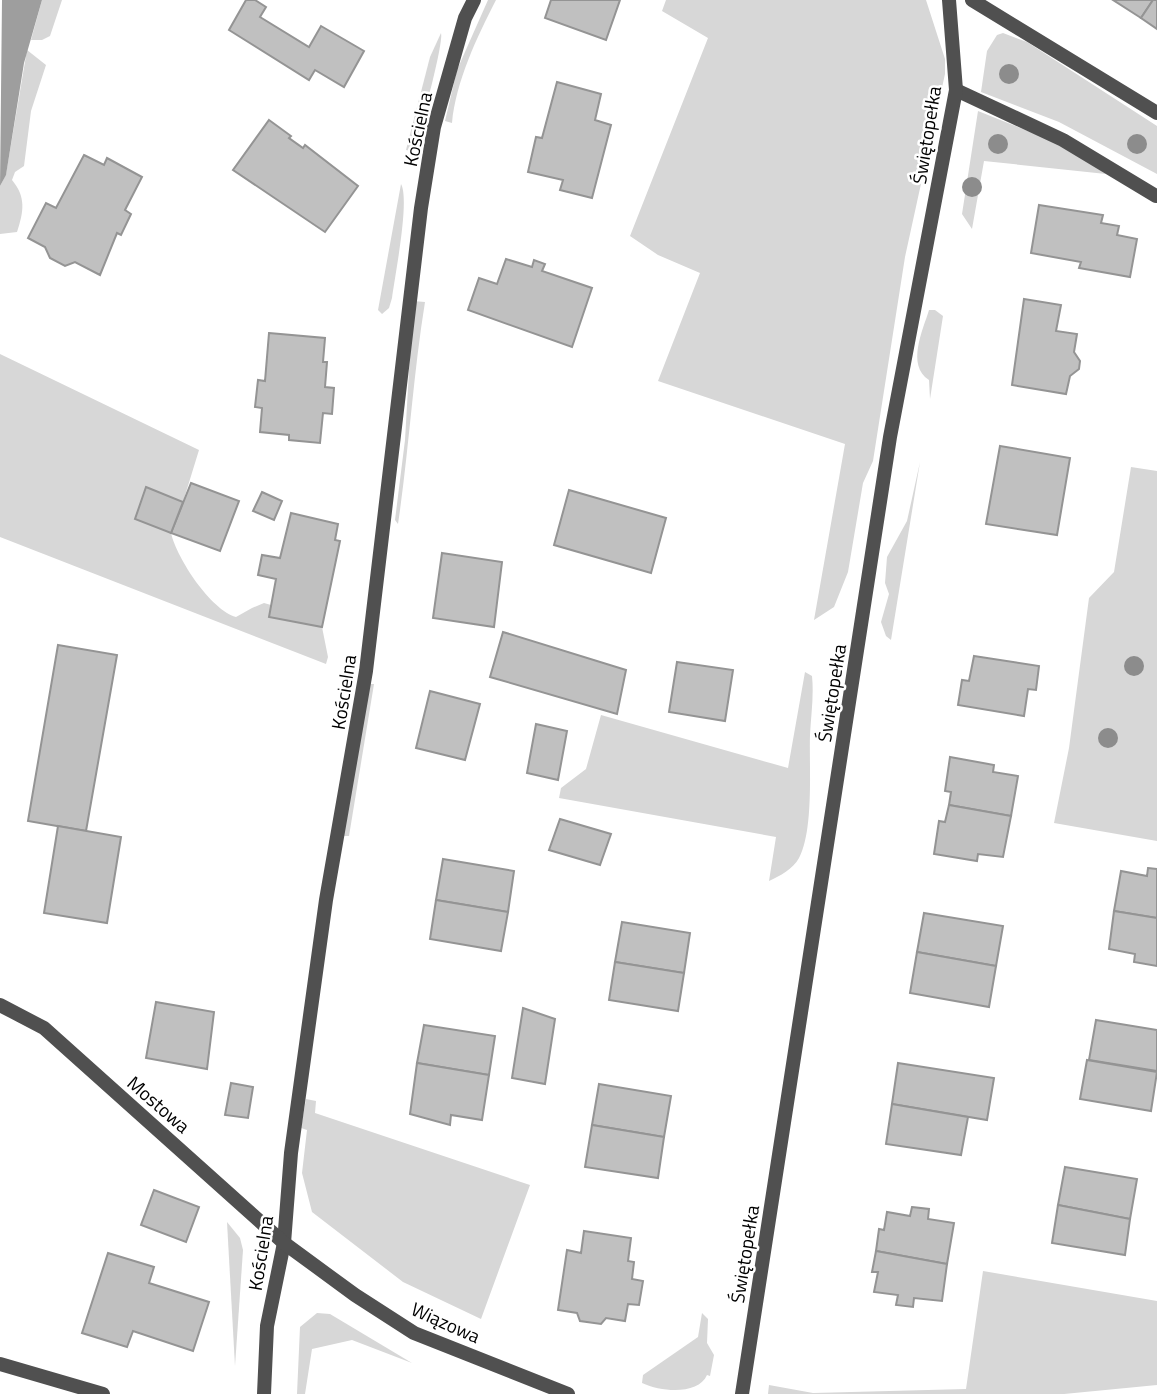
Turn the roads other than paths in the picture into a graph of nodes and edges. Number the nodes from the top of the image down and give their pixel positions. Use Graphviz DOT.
graph roads {
  1 [pos="474,0"];
  2 [pos="949,0"];
  3 [pos="972,0"];
  4 [pos="956,90"];
  5 [pos="1157,113"];
  6 [pos="1156,196"];
  7 [pos="0,1005"];
  8 [pos="284,1243"];
  9 [pos="0,1364"];
  10 [pos="103,1394"];
  11 [pos="264,1394"];
  12 [pos="568,1394"];
  13 [pos="742,1394"];
  1 -- 8 [label="street, Kościelna"];
  2 -- 4 [label="street, Świętopełka"];
  3 -- 5 [label="street"];
  4 -- 6 [label="street"];
  4 -- 13 [label="street, Świętopełka"];
  7 -- 8 [label="street, Mostowa"];
  8 -- 11 [label="street, Kościelna"];
  8 -- 12 [label="street, Wiązowa"];
  9 -- 10 [label="street"];
}
